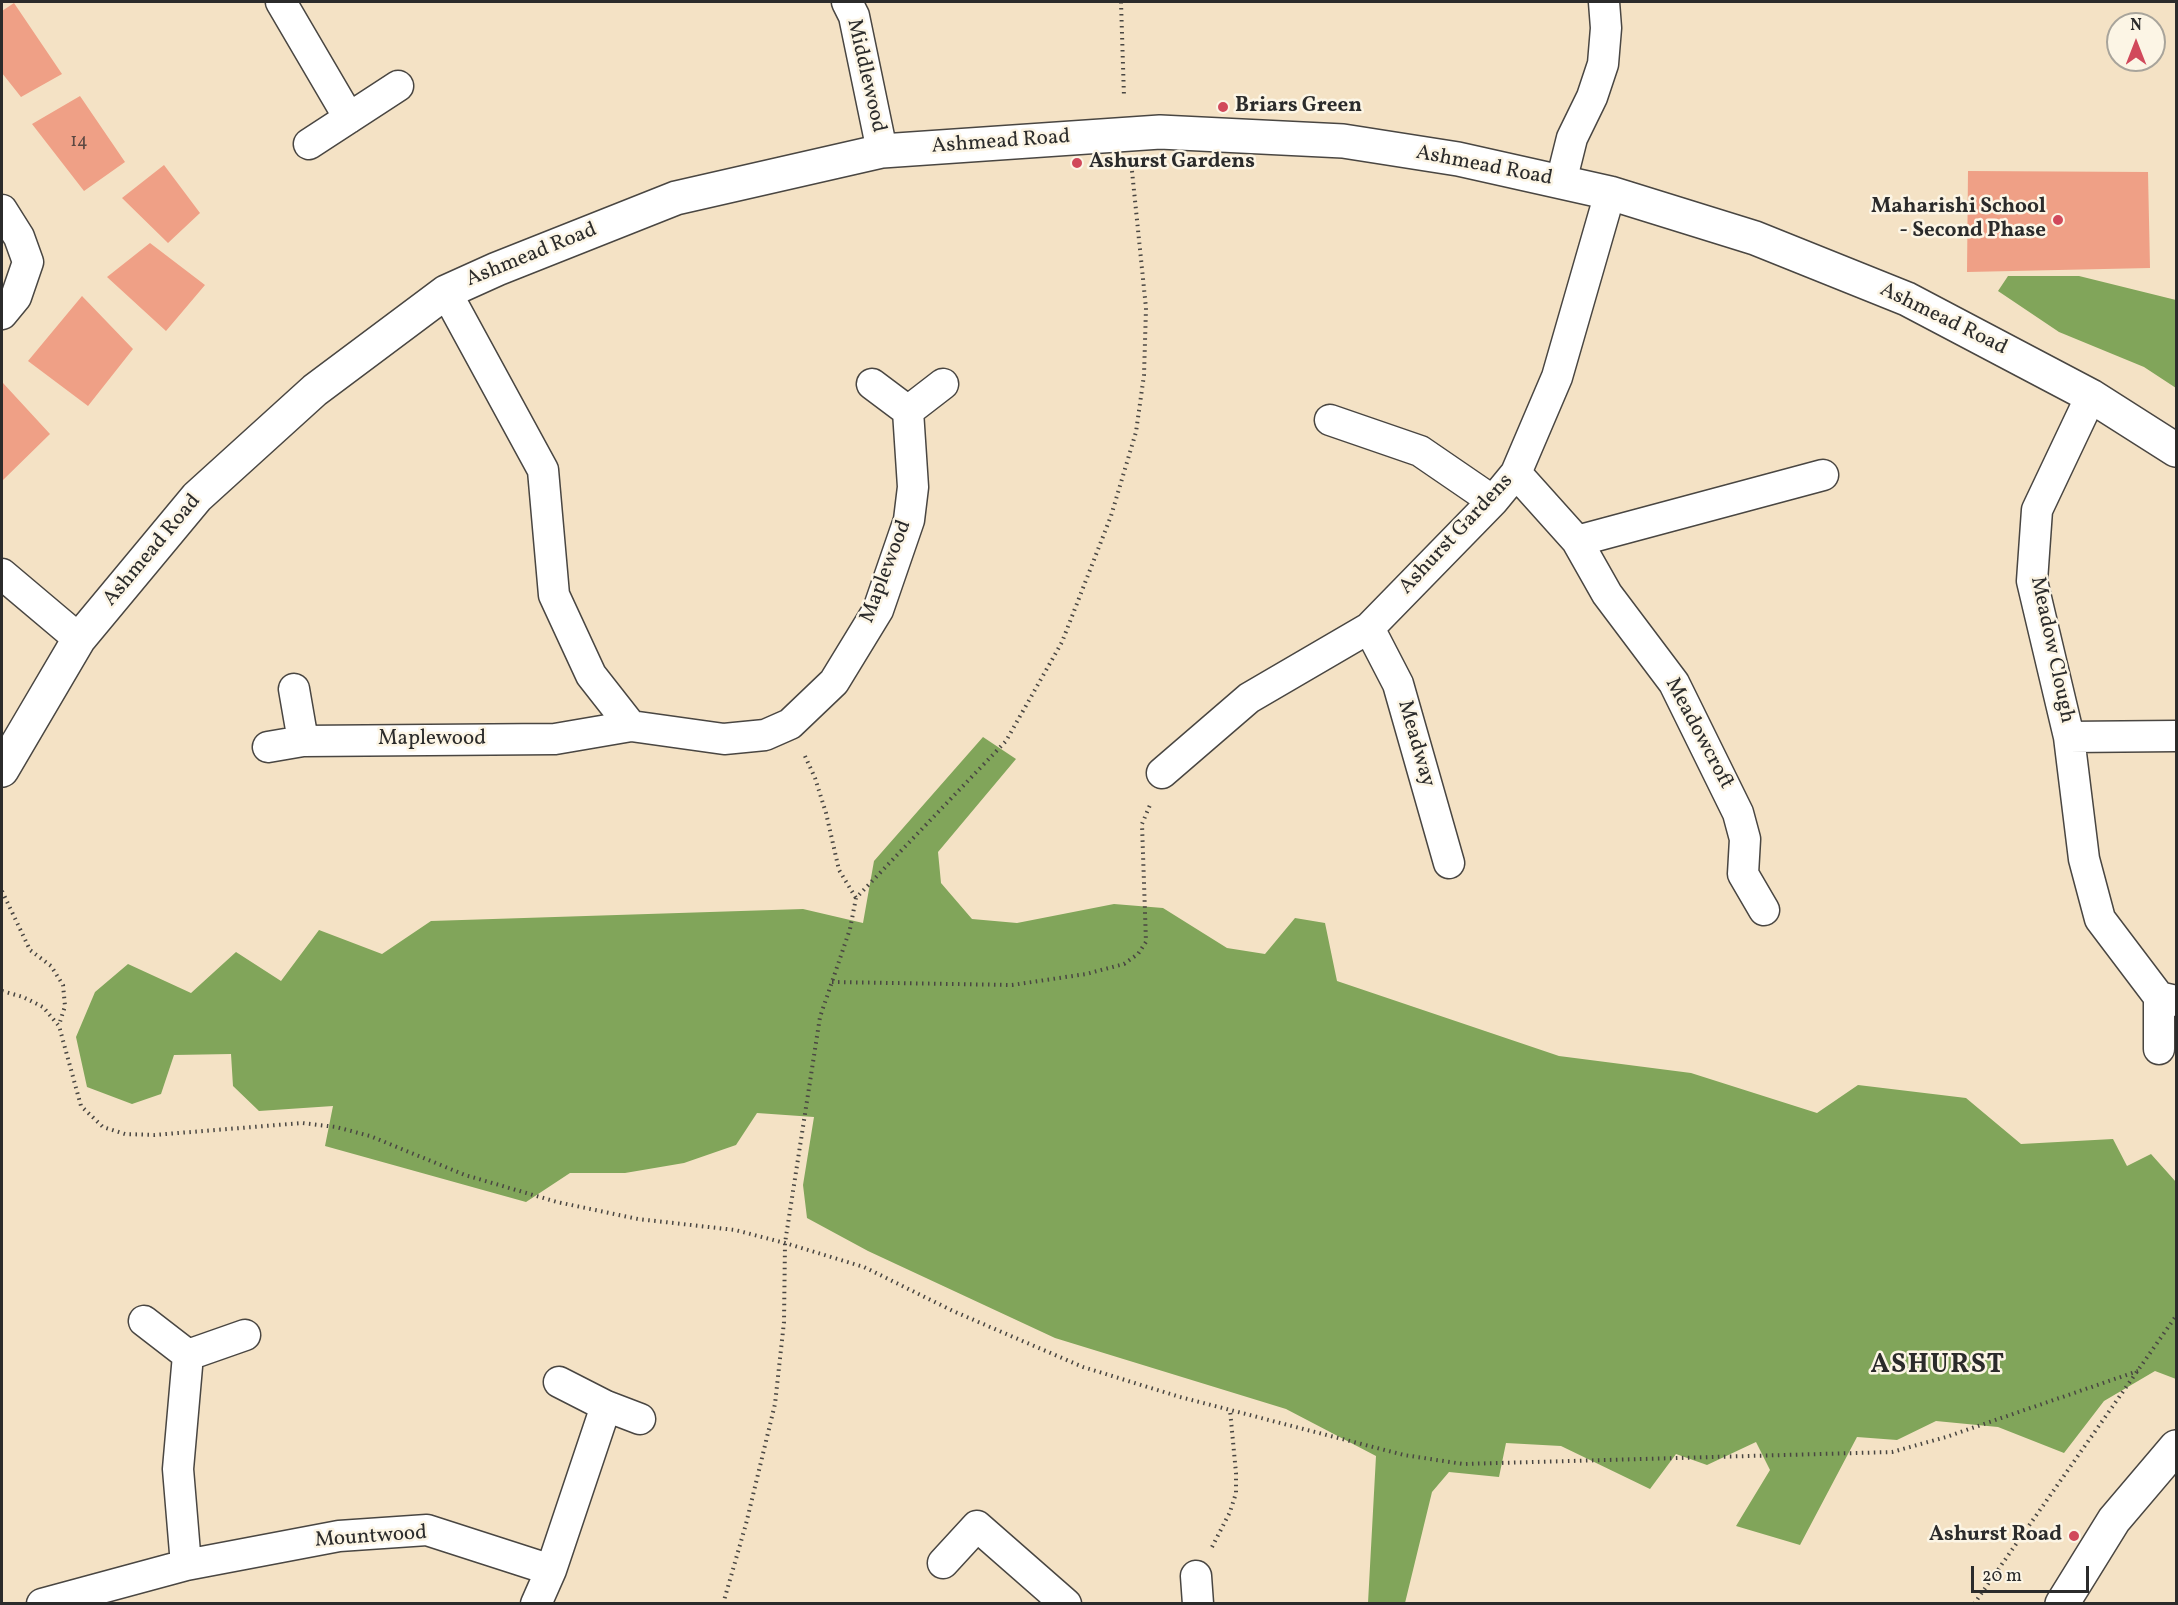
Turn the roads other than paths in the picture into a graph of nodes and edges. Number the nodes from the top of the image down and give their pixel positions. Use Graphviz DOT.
graph roads {
  1 [pos="281,2"];
  2 [pos="847,2"];
  3 [pos="1604,2"];
  4 [pos="398,86"];
  5 [pos="348,118"];
  6 [pos="309,144"];
  7 [pos="882,151"];
  8 [pos="1561,183"];
  9 [pos="1610,193"];
  10 [pos="2,210"];
  11 [pos="446,292"];
  12 [pos="2,314"];
  13 [pos="872,384"];
  14 [pos="943,384"];
  15 [pos="2091,396"];
  16 [pos="908,411"];
  17 [pos="1330,420"];
  18 [pos="2176,450"];
  19 [pos="1516,473"];
  20 [pos="1823,475"];
  21 [pos="1492,501"];
  22 [pos="1577,541"];
  23 [pos="2,574"];
  24 [pos="1369,628"];
  25 [pos="79,639"];
  26 [pos="294,689"];
  27 [pos="631,726"];
  28 [pos="2176,736"];
  29 [pos="2069,737"];
  30 [pos="303,741"];
  31 [pos="268,747"];
  32 [pos="2,770"];
  33 [pos="1162,773"];
  34 [pos="1449,863"];
  35 [pos="1764,910"];
  36 [pos="2168,999"];
  37 [pos="2159,1049"];
  38 [pos="144,1321"];
  39 [pos="245,1335"];
  40 [pos="188,1355"];
  41 [pos="559,1382"];
  42 [pos="606,1406"];
  43 [pos="639,1419"];
  44 [pos="2176,1447"];
  45 [pos="943,1563"];
  46 [pos="186,1565"];
  47 [pos="551,1570"];
  48 [pos="42,1604"];
  49 [pos="536,1604"];
  50 [pos="1066,1604"];
  51 [pos="2062,1604"];
  1 -- 5 [label="street"];
  2 -- 7 [label="street, Middlewood"];
  3 -- 8 [label="street"];
  4 -- 5 [label="street"];
  5 -- 6 [label="street"];
  7 -- 8 [label="street, Ashmead Road"];
  7 -- 11 [label="street, Ashmead Road"];
  8 -- 9 [label="street, Ashmead Road"];
  9 -- 15 [label="street, Ashmead Road"];
  9 -- 19 [label="street, Ashurst Gardens"];
  10 -- 12 [label="street"];
  11 -- 25 [label="street, Ashmead Road"];
  11 -- 27 [label="street"];
  13 -- 16 [label="street"];
  14 -- 16 [label="street"];
  15 -- 18 [label="street, Ashmead Road"];
  15 -- 29 [label="street, Meadow Clough"];
  16 -- 27 [label="street, Maplewood"];
  17 -- 21 [label="street"];
  19 -- 21 [label="street, Ashurst Gardens"];
  19 -- 22 [label="street, Meadowcroft"];
  20 -- 22 [label="street"];
  21 -- 24 [label="street, Ashurst Gardens"];
  22 -- 35 [label="street, Meadowcroft"];
  23 -- 25 [label="street"];
  24 -- 33 [label="street, Ashurst Gardens"];
  24 -- 34 [label="street, Meadway"];
  25 -- 32 [label="street, Ashmead Road"];
  26 -- 30 [label="street"];
  27 -- 30 [label="street, Maplewood"];
  28 -- 29 [label="street, Meadow Clough"];
  29 -- 36 [label="street, Meadow Clough"];
  30 -- 31 [label="street, Maplewood"];
  36 -- 37 [label="street"];
  38 -- 40 [label="street"];
  39 -- 40 [label="street"];
  40 -- 46 [label="street"];
  41 -- 42 [label="street"];
  42 -- 43 [label="street"];
  42 -- 47 [label="street"];
  44 -- 51 [label="street"];
  45 -- 50 [label="street"];
  46 -- 47 [label="street, Mountwood"];
  46 -- 48 [label="street, Mountwood"];
  47 -- 49 [label="street"];
}
